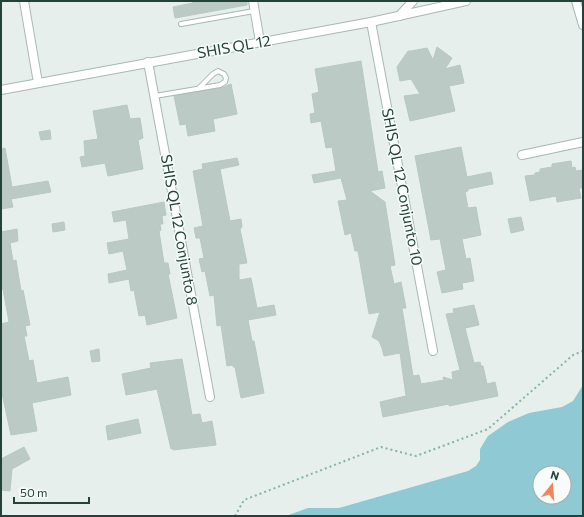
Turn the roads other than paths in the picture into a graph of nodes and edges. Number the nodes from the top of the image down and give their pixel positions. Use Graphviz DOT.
graph roads {
  1 [pos="24,1"];
  2 [pos="253,1"];
  3 [pos="413,1"];
  4 [pos="466,1"];
  5 [pos="576,1"];
  6 [pos="254,11"];
  7 [pos="398,16"];
  8 [pos="371,22"];
  9 [pos="181,24"];
  10 [pos="583,25"];
  11 [pos="260,42"];
  12 [pos="148,62"];
  13 [pos="38,83"];
  14 [pos="198,89"];
  15 [pos="1,90"];
  16 [pos="155,96"];
  17 [pos="583,142"];
  18 [pos="522,155"];
  19 [pos="433,352"];
  20 [pos="210,397"];
  1 -- 13 [label="street"];
  2 -- 6 [label="street"];
  3 -- 7 [label="street"];
  4 -- 7 [label="street, SHIS QL 12"];
  5 -- 10 [label="street"];
  6 -- 9 [label="lane"];
  6 -- 11 [label="street"];
  7 -- 8 [label="street, SHIS QL 12"];
  8 -- 11 [label="street, SHIS QL 12"];
  8 -- 19 [label="street, SHIS QL 12 Conjunto 10"];
  11 -- 12 [label="street, SHIS QL 12"];
  12 -- 13 [label="street, SHIS QL 12"];
  12 -- 16 [label="street, SHIS QL 12 Conjunto 8"];
  13 -- 15 [label="street, SHIS QL 12"];
  14 -- 14 [label="lane"];
  14 -- 16 [label="lane"];
  16 -- 20 [label="street, SHIS QL 12 Conjunto 8"];
  17 -- 18 [label="street"];
}
